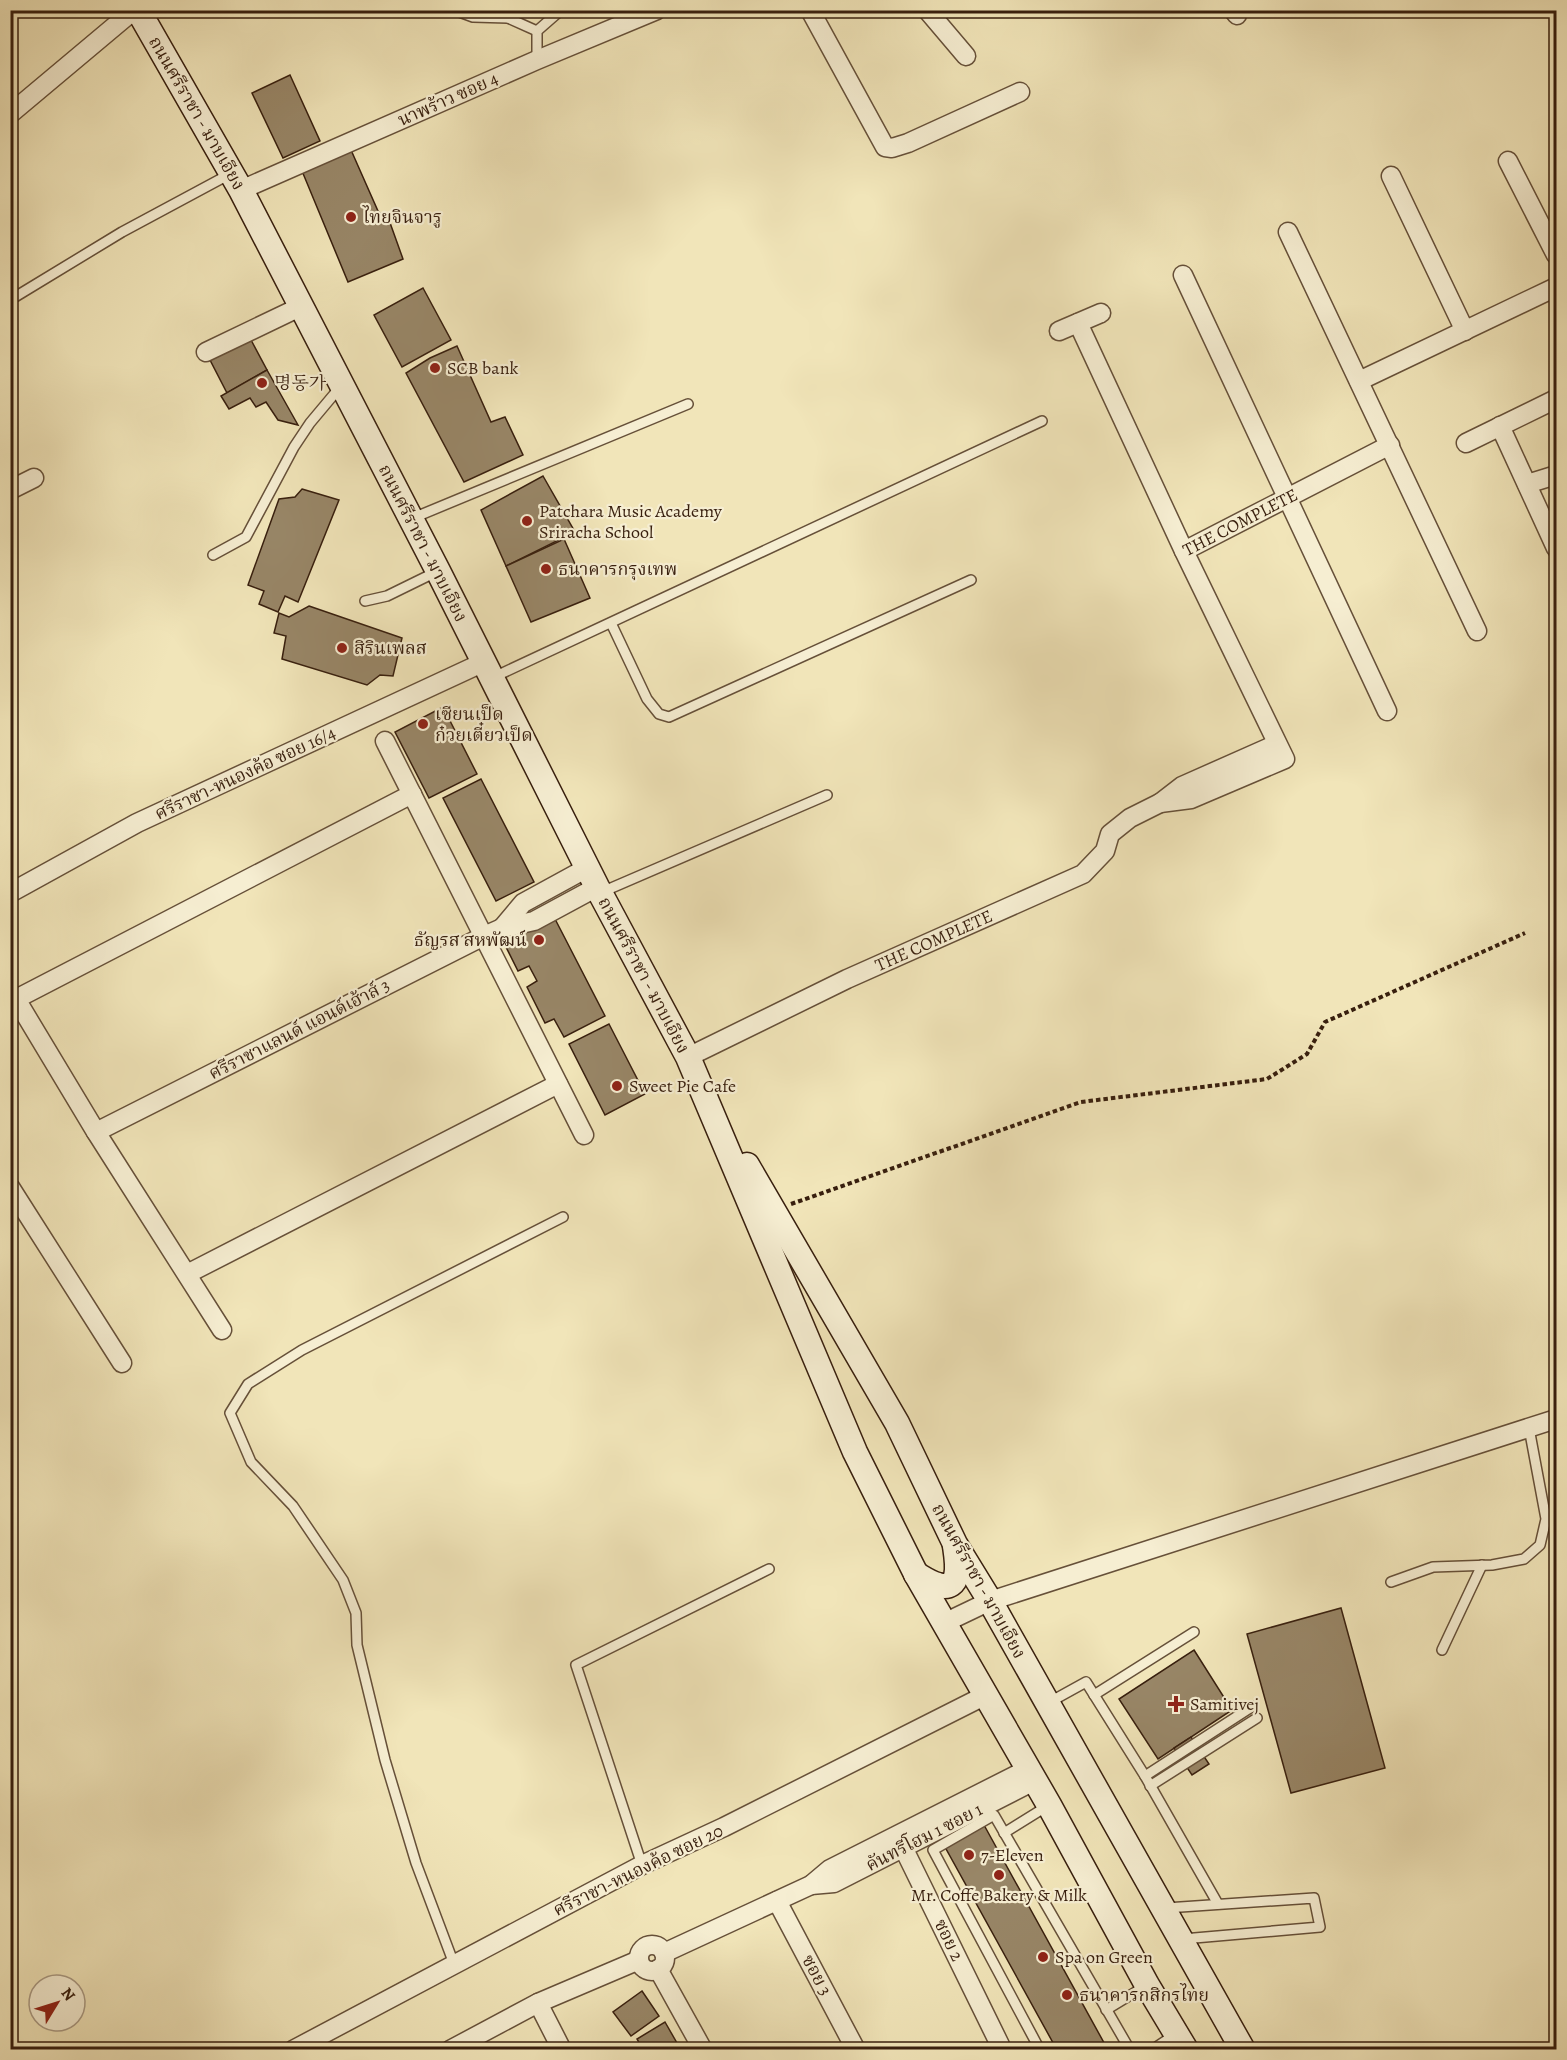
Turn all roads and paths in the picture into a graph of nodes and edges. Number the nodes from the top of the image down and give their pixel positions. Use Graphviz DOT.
graph roads {
  1 [pos="136,10"];
  2 [pos="454,10"];
  3 [pos="561,10"];
  4 [pos="657,10"];
  5 [pos="810,10"];
  6 [pos="927,10"];
  7 [pos="504,14"];
  8 [pos="537,31"];
  9 [pos="966,56"];
  10 [pos="537,60"];
  11 [pos="1020,92"];
  12 [pos="10,114"];
  13 [pos="1508,161"];
  14 [pos="1391,176"];
  15 [pos="237,182"];
  16 [pos="1288,232"];
  17 [pos="1557,255"];
  18 [pos="1184,275"];
  19 [pos="1557,287"];
  20 [pos="10,300"];
  21 [pos="302,306"];
  22 [pos="1101,313"];
  23 [pos="1078,323"];
  24 [pos="1059,331"];
  25 [pos="1465,331"];
  26 [pos="206,352"];
  27 [pos="1359,381"];
  28 [pos="341,386"];
  29 [pos="1557,399"];
  30 [pos="688,404"];
  31 [pos="1042,421"];
  32 [pos="1500,426"];
  33 [pos="1466,443"];
  34 [pos="1390,445"];
  35 [pos="1557,475"];
  36 [pos="34,478"];
  37 [pos="1527,484"];
  38 [pos="10,490"];
  39 [pos="1286,498"];
  40 [pos="411,519"];
  41 [pos="1557,548"];
  42 [pos="1184,551"];
  43 [pos="213,555"];
  44 [pos="438,571"];
  45 [pos="971,580"];
  46 [pos="365,601"];
  47 [pos="611,623"];
  48 [pos="1477,631"];
  49 [pos="488,670"];
  50 [pos="1387,711"];
  51 [pos="385,741"];
  52 [pos="412,794"];
  53 [pos="827,795"];
  54 [pos="595,883"];
  55 [pos="12,889"];
  56 [pos="1525,933"];
  57 [pos="484,936"];
  58 [pos="688,1057"];
  59 [pos="698,1080"];
  60 [pos="558,1084"];
  61 [pos="96,1132"];
  62 [pos="584,1135"];
  63 [pos="10,1187"];
  64 [pos="773,1210"];
  65 [pos="563,1217"];
  66 [pos="187,1274"];
  67 [pos="222,1330"];
  68 [pos="122,1363"];
  69 [pos="1557,1419"];
  70 [pos="1529,1428"];
  71 [pos="955,1544"];
  72 [pos="1482,1565"];
  73 [pos="769,1569"];
  74 [pos="916,1574"];
  75 [pos="1391,1582"];
  76 [pos="990,1601"];
  77 [pos="944,1623"];
  78 [pos="1194,1632"];
  79 [pos="1442,1650"];
  80 [pos="986,1695"];
  81 [pos="1094,1695"];
  82 [pos="1048,1703"];
  83 [pos="1253,1706"];
  84 [pos="1257,1718"];
  85 [pos="1031,1775"];
  86 [pos="1145,1776"];
  87 [pos="1150,1786"];
  88 [pos="1049,1805"];
  89 [pos="1004,1833"];
  90 [pos="901,1842"];
  91 [pos="642,1865"];
  92 [pos="777,1901"];
  93 [pos="1218,1904"];
  94 [pos="1164,1908"];
  95 [pos="1181,1939"];
  96 [pos="661,1961"];
  97 [pos="454,1964"];
  98 [pos="1147,1984"];
  99 [pos="538,2003"];
  100 [pos="1106,2010"];
  101 [pos="1000,2045"];
  102 [pos="1175,2046"];
  103 [pos="293,2049"];
  104 [pos="450,2049"];
  105 [pos="562,2049"];
  106 [pos="703,2049"];
  107 [pos="856,2049"];
  108 [pos="1040,2049"];
  109 [pos="1130,2049"];
  110 [pos="1243,2049"];
  1 -- 12 [label="street"];
  1 -- 15 [label="main road, ถนนศรีราชา - มาบเอียง"];
  2 -- 7 [label="lane"];
  3 -- 8 [label="lane"];
  4 -- 10 [label="street, นาพร้าว ซอย 4"];
  5 -- 11 [label="street"];
  6 -- 9 [label="street"];
  7 -- 8 [label="lane"];
  8 -- 10 [label="lane"];
  10 -- 15 [label="street, นาพร้าว ซอย 4"];
  13 -- 17 [label="street"];
  14 -- 25 [label="street"];
  15 -- 20 [label="lane"];
  15 -- 21 [label="main road, ถนนศรีราชา - มาบเอียง"];
  16 -- 27 [label="street"];
  18 -- 39 [label="street"];
  19 -- 25 [label="street"];
  21 -- 26 [label="street"];
  21 -- 28 [label="main road, ถนนศรีราชา - มาบเอียง"];
  22 -- 23 [label="street"];
  23 -- 24 [label="street"];
  23 -- 42 [label="street"];
  25 -- 27 [label="street"];
  27 -- 34 [label="street"];
  28 -- 40 [label="main road, ถนนศรีราชา - มาบเอียง"];
  28 -- 43 [label="lane"];
  29 -- 32 [label="street"];
  30 -- 40 [label="lane"];
  31 -- 47 [label="lane"];
  32 -- 33 [label="street"];
  32 -- 37 [label="street"];
  34 -- 39 [label="street, THE COMPLETE"];
  34 -- 48 [label="street"];
  35 -- 37 [label="street"];
  36 -- 38 [label="street"];
  37 -- 41 [label="street"];
  39 -- 42 [label="street, THE COMPLETE"];
  39 -- 50 [label="street"];
  40 -- 44 [label="main road, ถนนศรีราชา - มาบเอียง"];
  42 -- 58 [label="street, THE COMPLETE"];
  44 -- 46 [label="lane"];
  44 -- 49 [label="main road, ถนนศรีราชา - มาบเอียง"];
  45 -- 47 [label="lane"];
  47 -- 49 [label="lane"];
  49 -- 54 [label="main road, ถนนศรีราชา - มาบเอียง"];
  49 -- 55 [label="street, ศรีราชา-หนองค้อ ซอย 16/4"];
  51 -- 52 [label="street"];
  52 -- 57 [label="street"];
  52 -- 61 [label="street"];
  53 -- 54 [label="lane"];
  54 -- 57 [label="street, ศรีราชาแลนด์ แอนด์เฮ้าส์ 3"];
  54 -- 58 [label="main road, ถนนศรีราชา - มาบเอียง"];
  56 -- 64 [label="path"];
  57 -- 60 [label="street"];
  57 -- 61 [label="street, ศรีราชาแลนด์ แอนด์เฮ้าส์ 3"];
  58 -- 59 [label="main road, ถนนศรีราชา - มาบเอียง"];
  59 -- 64 [label="main road, ถนนศรีราชา - มาบเอียง"];
  59 -- 74 [label="main road, ถนนศรีราชา - มาบเอียง"];
  60 -- 62 [label="street"];
  60 -- 66 [label="street"];
  61 -- 66 [label="street"];
  63 -- 68 [label="street"];
  64 -- 71 [label="main road, ถนนศรีราชา - มาบเอียง"];
  65 -- 97 [label="lane"];
  66 -- 67 [label="street"];
  69 -- 70 [label="street"];
  70 -- 72 [label="lane"];
  70 -- 76 [label="street"];
  71 -- 74 [label="main road"];
  71 -- 76 [label="main road, ถนนศรีราชา - มาบเอียง"];
  72 -- 75 [label="lane"];
  72 -- 79 [label="lane"];
  73 -- 91 [label="lane"];
  74 -- 77 [label="main road, ถนนศรีราชา - มาบเอียง"];
  76 -- 77 [label="street"];
  76 -- 82 [label="main road, ถนนศรีราชา - มาบเอียง"];
  77 -- 80 [label="main road, ถนนศรีราชา - มาบเอียง"];
  78 -- 81 [label="lane"];
  80 -- 85 [label="main road, ถนนศรีราชา - มาบเอียง"];
  80 -- 91 [label="street, ศรีราชา-หนองค้อ ซอย 20"];
  81 -- 82 [label="lane"];
  81 -- 86 [label="lane"];
  82 -- 94 [label="main road, ถนนศรีราชา - มาบเอียง"];
  83 -- 86 [label="lane"];
  84 -- 87 [label="lane"];
  85 -- 88 [label="main road, ถนนศรีราชา - มาบเอียง"];
  85 -- 90 [label="street, คันทรีโฮม 1 ซอย 1"];
  86 -- 87 [label="lane"];
  87 -- 93 [label="lane"];
  88 -- 89 [label="lane"];
  88 -- 98 [label="main road, ถนนศรีราชา - มาบเอียง"];
  89 -- 100 [label="lane"];
  89 -- 108 [label="lane"];
  90 -- 92 [label="street, คันทรีโฮม 1 ซอย 1"];
  90 -- 101 [label="street, ซอย 2"];
  91 -- 97 [label="street, ศรีราชา-หนองค้อ ซอย 20"];
  92 -- 96 [label="street, คันทรีโฮม 1 ซอย 1"];
  92 -- 107 [label="street, ซอย 3"];
  93 -- 94 [label="lane"];
  93 -- 95 [label="lane"];
  94 -- 95 [label="main road, ถนนศรีราชา - มาบเอียง"];
  95 -- 110 [label="main road, ถนนศรีราชา - มาบเอียง"];
  96 -- 99 [label="street"];
  96 -- 106 [label="street"];
  97 -- 103 [label="street, ศรีราชา-หนองค้อ ซอย 20"];
  98 -- 100 [label="lane"];
  98 -- 102 [label="main road, ถนนศรีราชา - มาบเอียง"];
  99 -- 104 [label="street"];
  99 -- 105 [label="street"];
  100 -- 109 [label="lane"];
}
